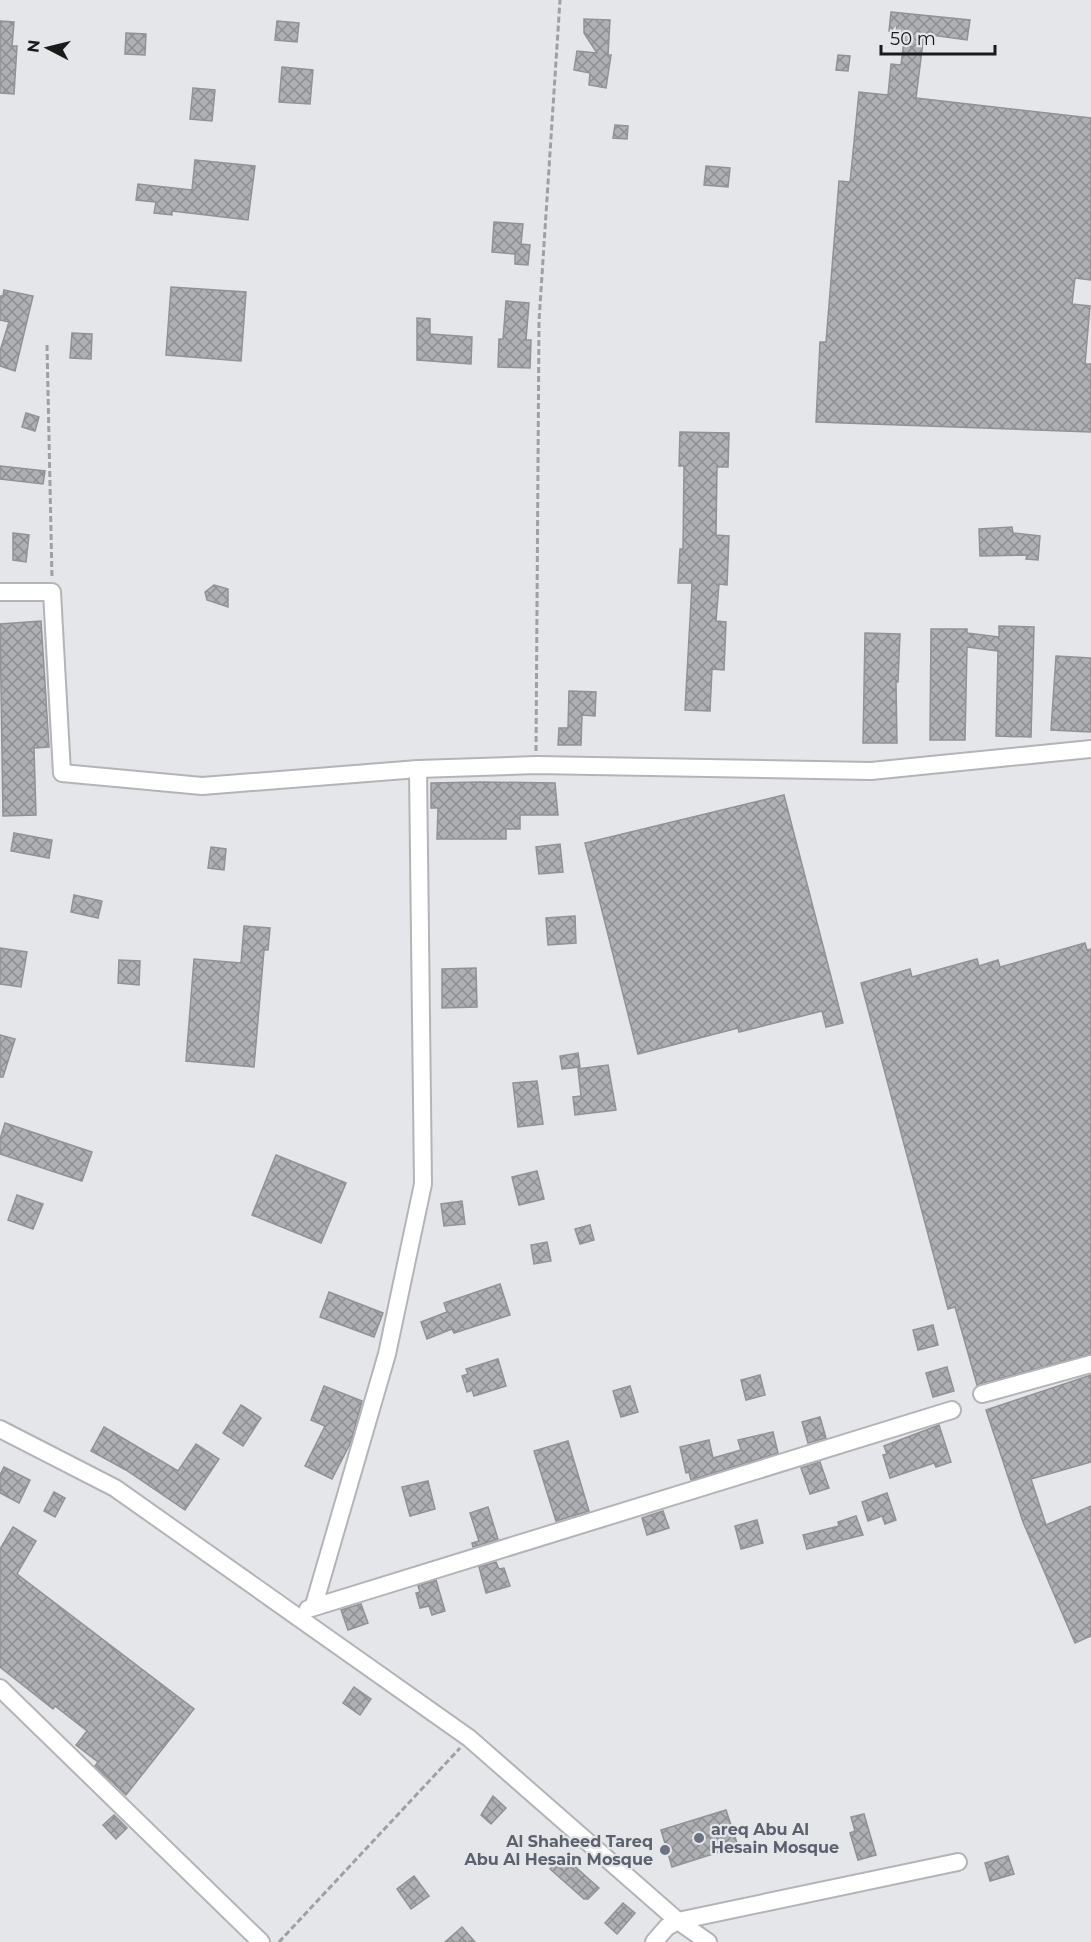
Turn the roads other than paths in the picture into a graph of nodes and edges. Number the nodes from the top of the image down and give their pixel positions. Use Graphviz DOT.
graph roads {
  1 [pos="0,592"];
  2 [pos="1091,749"];
  3 [pos="418,769"];
  4 [pos="1091,1364"];
  5 [pos="982,1394"];
  6 [pos="952,1410"];
  7 [pos="0,1429"];
  8 [pos="314,1605"];
  9 [pos="296,1615"];
  10 [pos="0,1688"];
  11 [pos="958,1862"];
  12 [pos="678,1921"];
  13 [pos="261,1942"];
  14 [pos="654,1942"];
  15 [pos="708,1942"];
  1 -- 3 [label="street"];
  2 -- 3 [label="street"];
  3 -- 8 [label="street"];
  4 -- 5 [label="street"];
  6 -- 8 [label="street"];
  7 -- 9 [label="street"];
  8 -- 9 [label="street"];
  9 -- 12 [label="street"];
  10 -- 13 [label="street"];
  11 -- 12 [label="street"];
  12 -- 14 [label="street"];
  12 -- 15 [label="street"];
}
